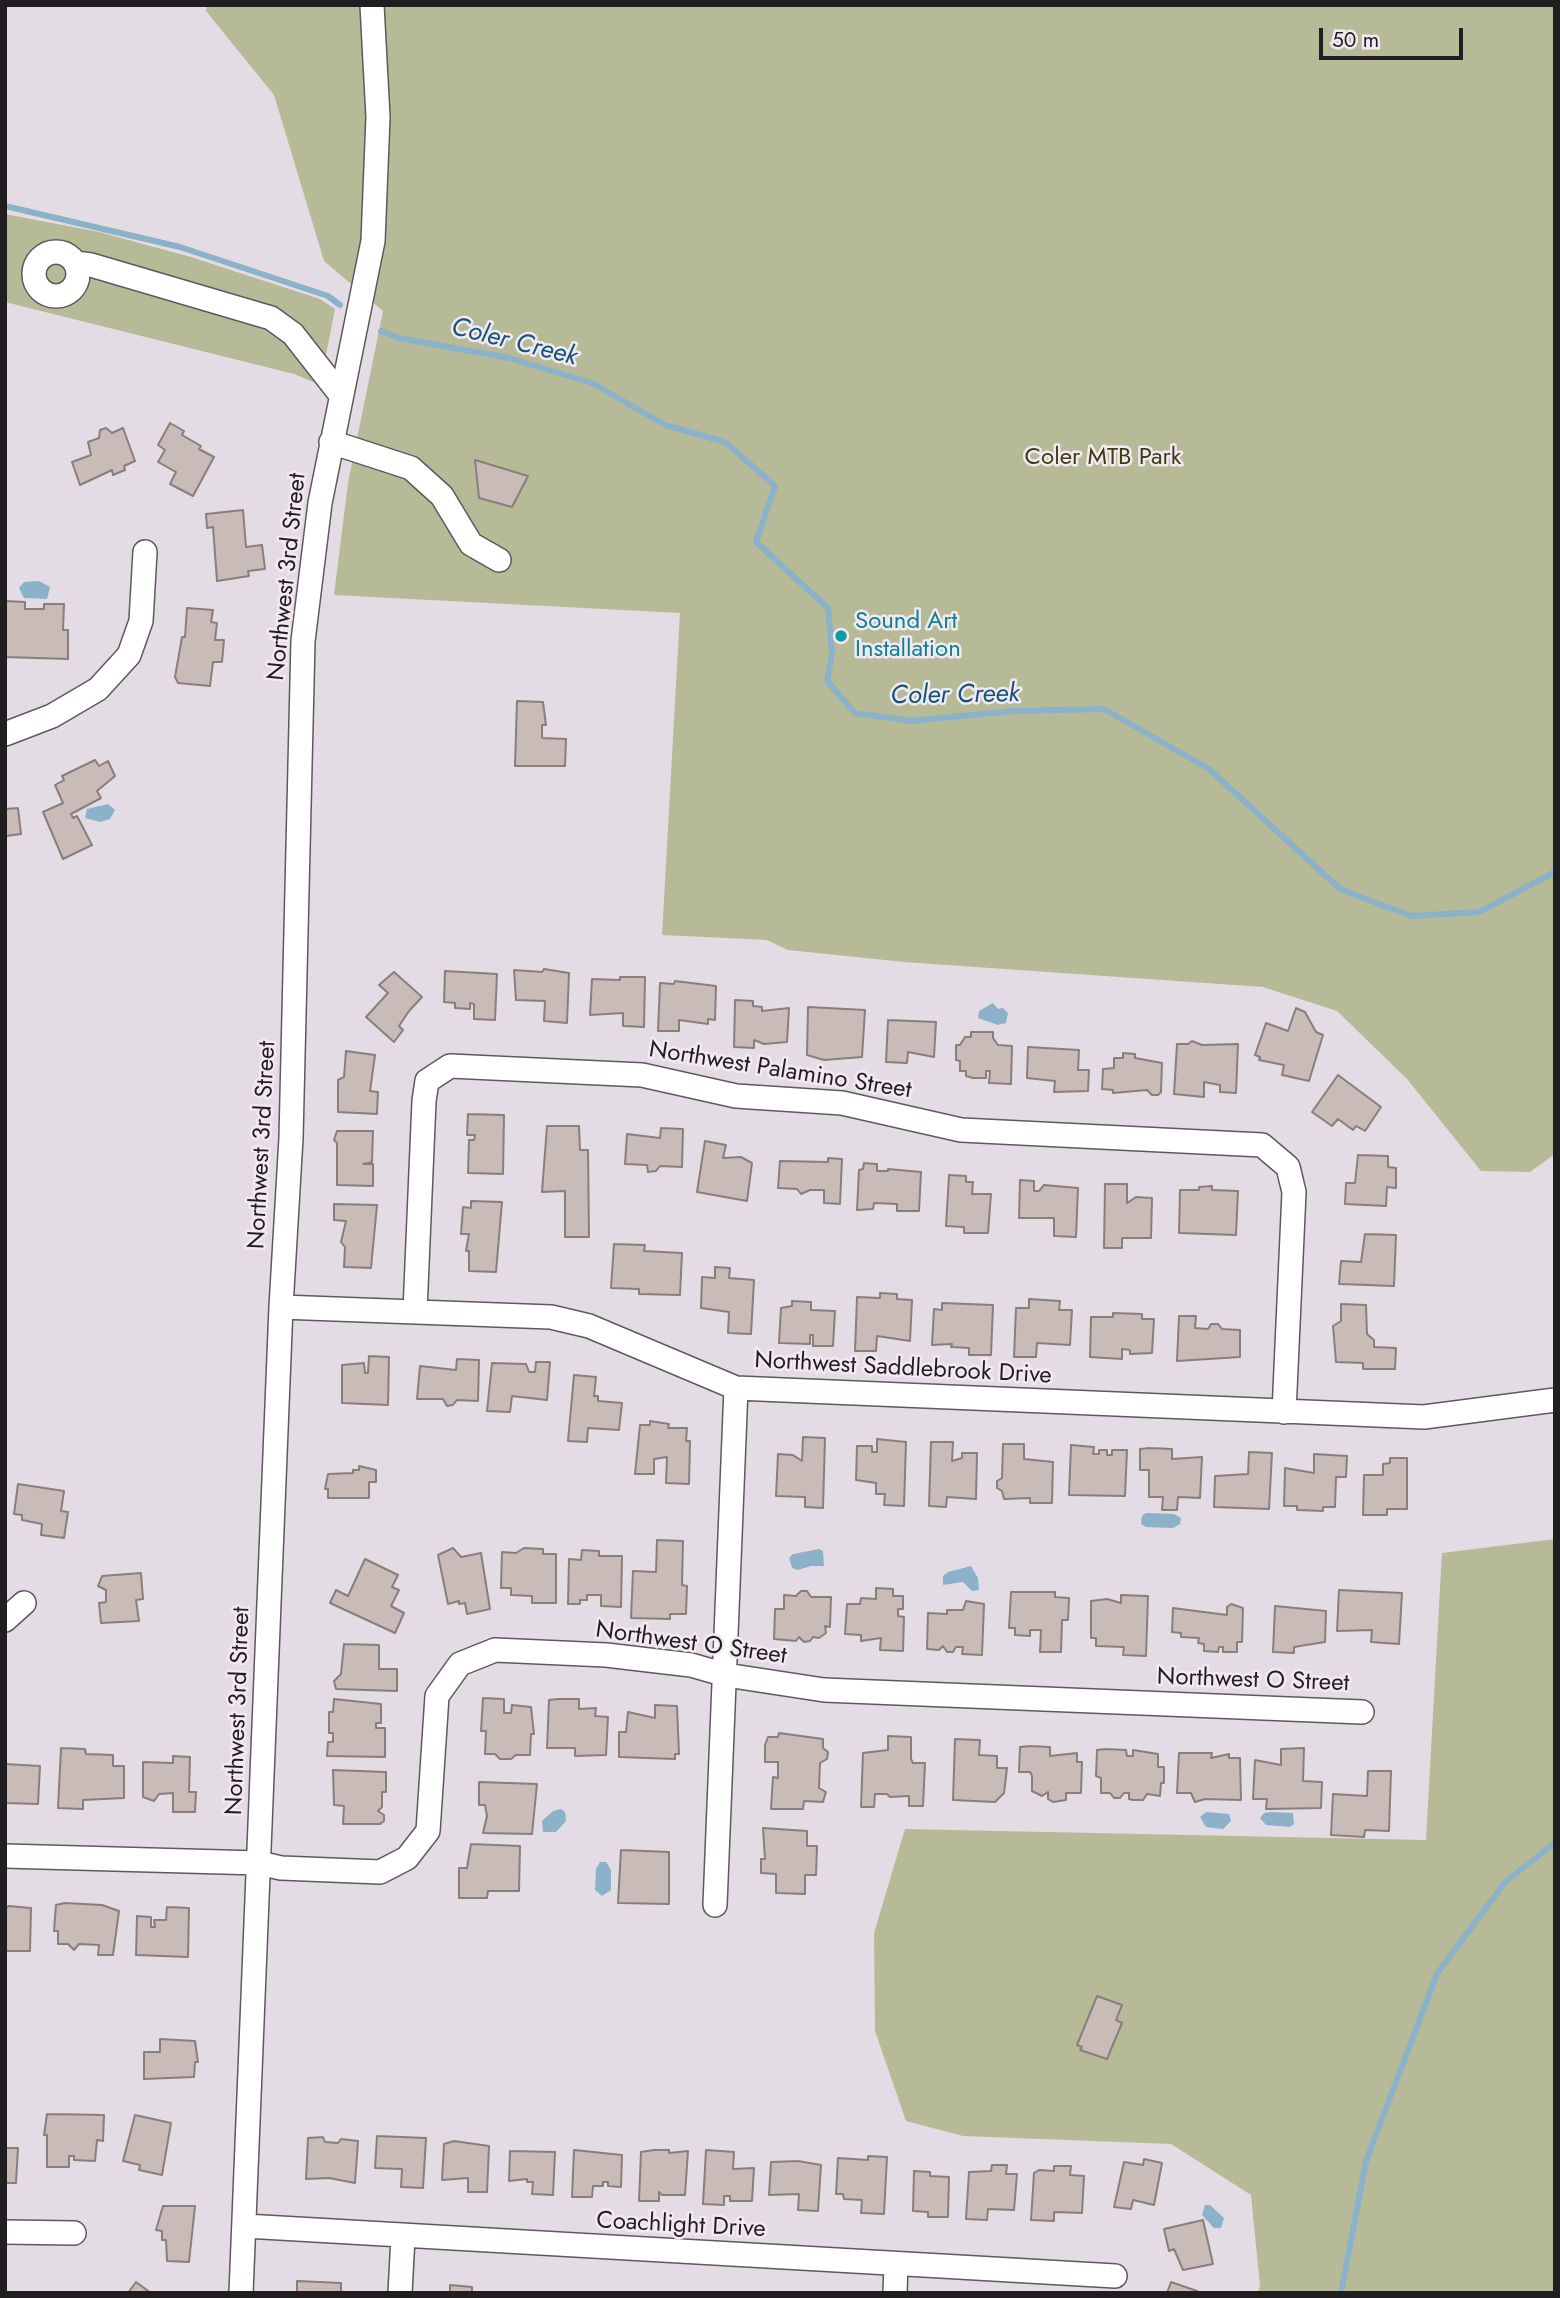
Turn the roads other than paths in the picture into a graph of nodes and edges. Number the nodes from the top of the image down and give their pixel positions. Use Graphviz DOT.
graph roads {
  1 [pos="372,5"];
  2 [pos="75,263"];
  3 [pos="340,394"];
  4 [pos="331,442"];
  5 [pos="145,552"];
  6 [pos="499,560"];
  7 [pos="5,734"];
  8 [pos="281,1307"];
  9 [pos="415,1311"];
  10 [pos="736,1388"];
  11 [pos="1555,1400"];
  12 [pos="1284,1412"];
  13 [pos="24,1603"];
  14 [pos="5,1620"];
  15 [pos="726,1675"];
  16 [pos="1363,1712"];
  17 [pos="5,1856"];
  18 [pos="259,1863"];
  19 [pos="715,1905"];
  20 [pos="244,2226"];
  21 [pos="5,2232"];
  22 [pos="74,2233"];
  23 [pos="403,2237"];
  24 [pos="897,2264"];
  25 [pos="1115,2276"];
  26 [pos="241,2293"];
  27 [pos="400,2293"];
  28 [pos="895,2293"];
  1 -- 3 [label="street, Northwest 3rd Street"];
  2 -- 3 [label="street"];
  3 -- 4 [label="street, Northwest 3rd Street"];
  4 -- 6 [label="street"];
  4 -- 8 [label="street, Northwest 3rd Street"];
  5 -- 7 [label="street"];
  8 -- 9 [label="street, Northwest Saddlebrook Drive"];
  8 -- 18 [label="street, Northwest 3rd Street"];
  9 -- 10 [label="street, Northwest Saddlebrook Drive"];
  9 -- 12 [label="street, Northwest Palamino Street"];
  10 -- 12 [label="street, Northwest Saddlebrook Drive"];
  10 -- 15 [label="street"];
  11 -- 12 [label="street, Northwest Saddlebrook Drive"];
  13 -- 14 [label="street"];
  15 -- 16 [label="street, Northwest O Street"];
  15 -- 18 [label="street, Northwest O Street"];
  15 -- 19 [label="street"];
  17 -- 18 [label="street, Northwest O Street"];
  18 -- 20 [label="street, Northwest 3rd Street"];
  20 -- 23 [label="street, Coachlight Drive"];
  20 -- 26 [label="street, Northwest 3rd Street"];
  21 -- 22 [label="street"];
  23 -- 24 [label="street, Coachlight Drive"];
  23 -- 27 [label="street"];
  24 -- 25 [label="street, Coachlight Drive"];
  24 -- 28 [label="street"];
}
